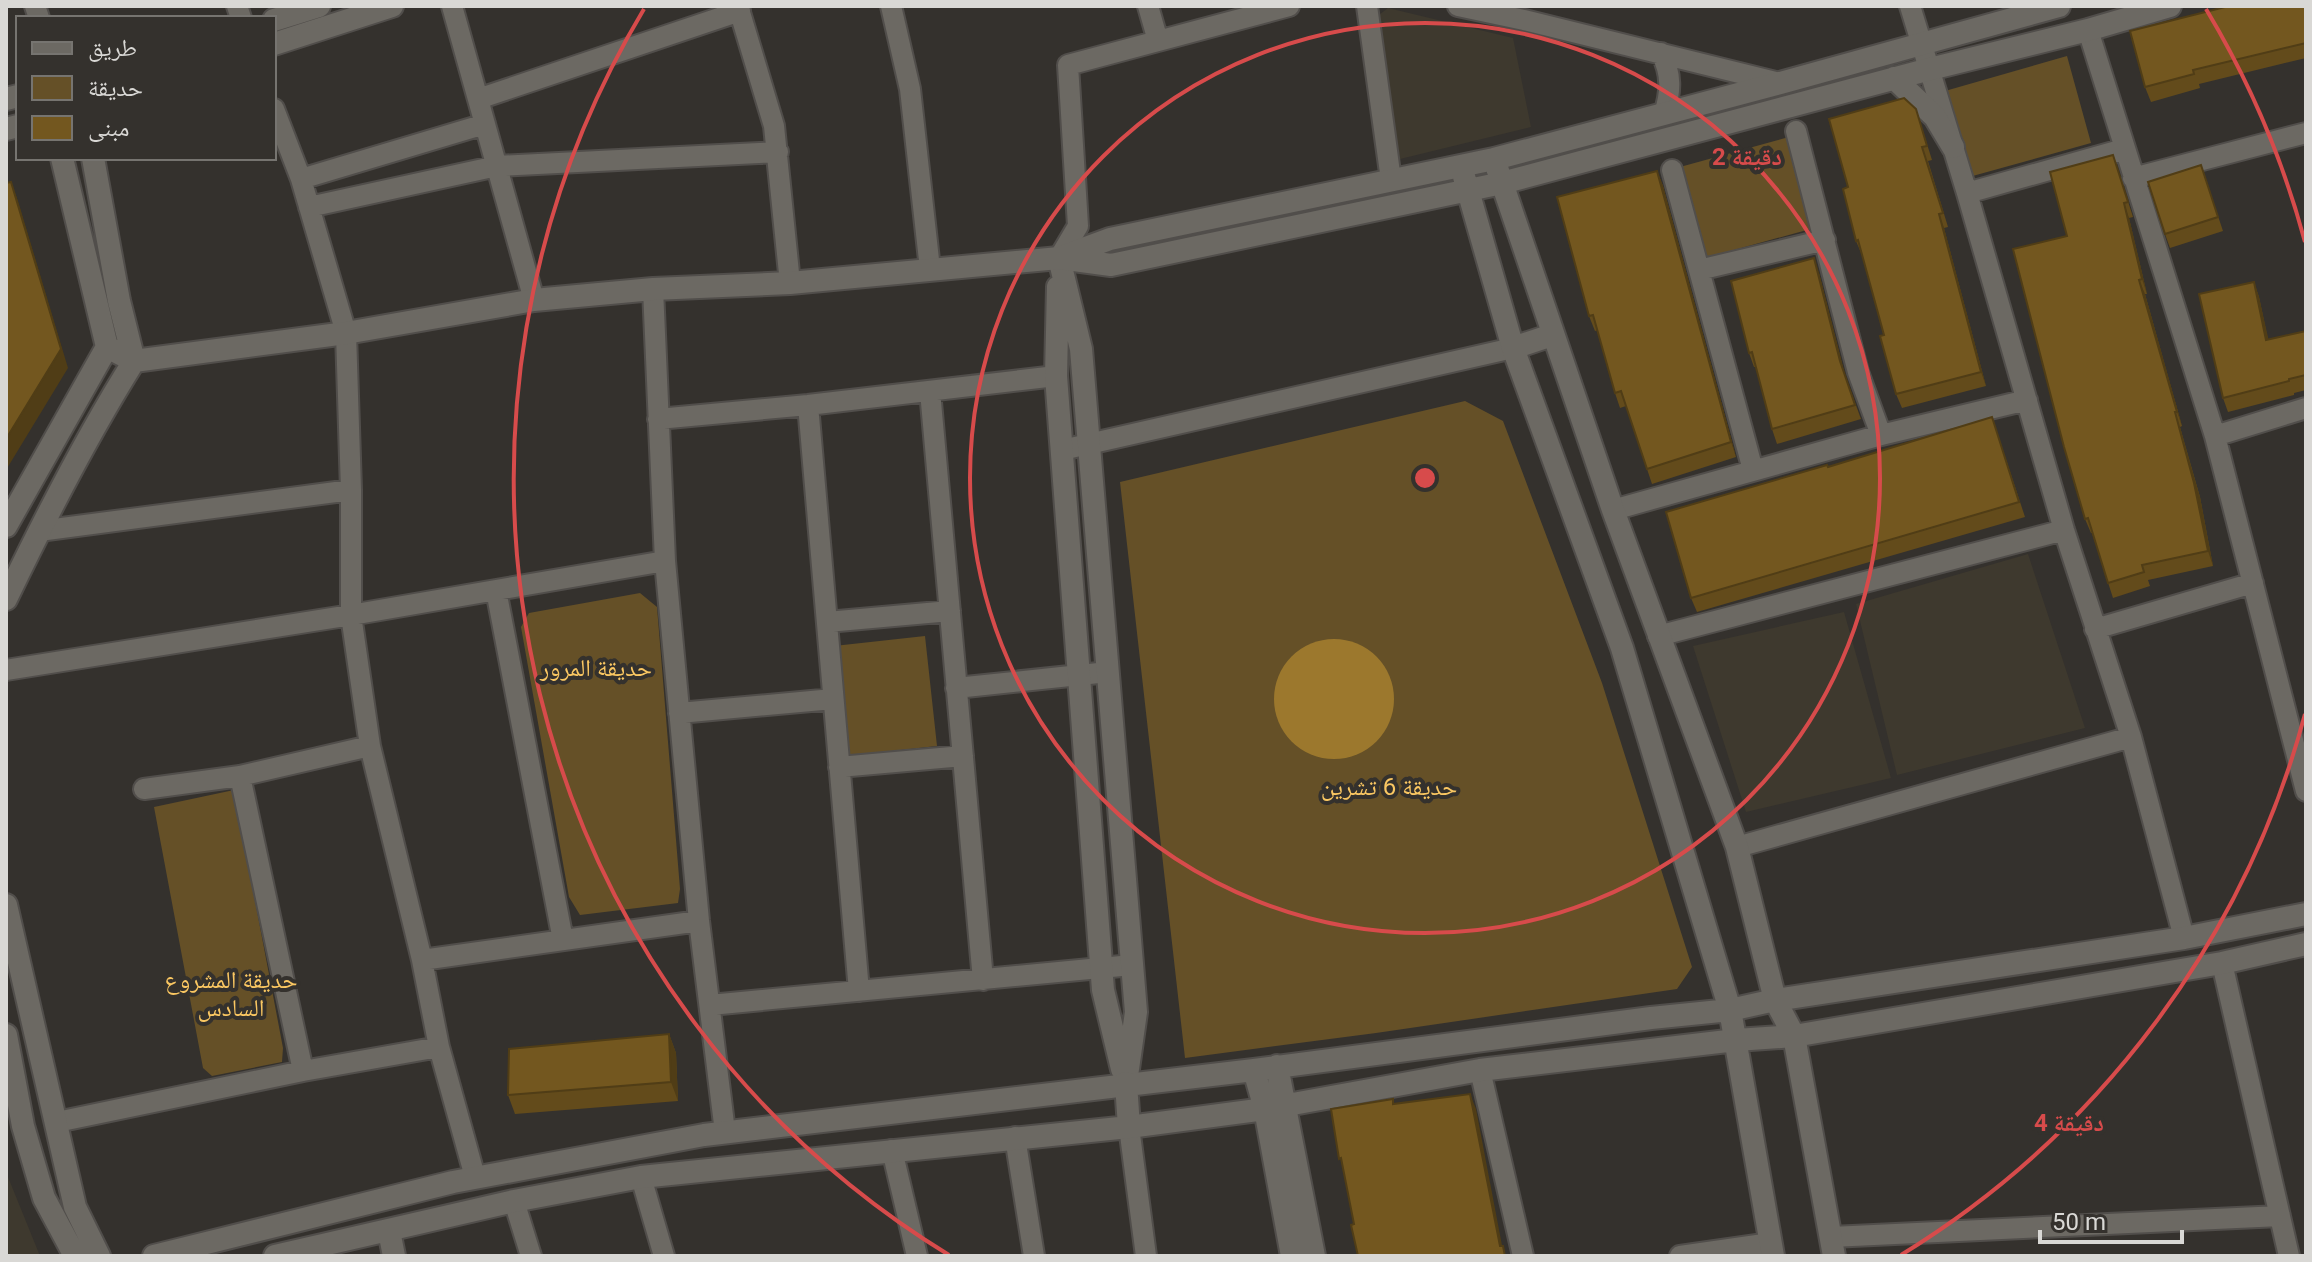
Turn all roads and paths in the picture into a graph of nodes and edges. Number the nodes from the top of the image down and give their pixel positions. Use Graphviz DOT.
graph roads {
  1 [pos="319,6"];
  2 [pos="392,6"];
  3 [pos="452,6"];
  4 [pos="891,6"];
  5 [pos="1148,6"];
  6 [pos="1289,6"];
  7 [pos="1367,6"];
  8 [pos="1458,6"];
  9 [pos="1910,6"];
  10 [pos="2059,6"];
  11 [pos="2170,6"];
  12 [pos="739,8"];
  13 [pos="1259,10"];
  14 [pos="1526,13"];
  15 [pos="276,19"];
  16 [pos="2088,30"];
  17 [pos="1158,41"];
  18 [pos="276,43"];
  19 [pos="1921,45"];
  20 [pos="1661,53"];
  21 [pos="1930,69"];
  22 [pos="1894,78"];
  23 [pos="1780,83"];
  24 [pos="478,99"];
  25 [pos="276,114"];
  26 [pos="1664,114"];
  27 [pos="485,124"];
  28 [pos="1796,131"];
  29 [pos="2306,133"];
  30 [pos="1953,147"];
  31 [pos="2124,149"];
  32 [pos="778,152"];
  33 [pos="1494,159"];
  34 [pos="62,160"];
  35 [pos="93,160"];
  36 [pos="497,166"];
  37 [pos="1461,166"];
  38 [pos="1672,170"];
  39 [pos="2133,178"];
  40 [pos="301,179"];
  41 [pos="1391,180"];
  42 [pos="1502,183"];
  43 [pos="1467,191"];
  44 [pos="1967,193"];
  45 [pos="309,207"];
  46 [pos="1825,240"];
  47 [pos="1059,258"];
  48 [pos="930,269"];
  49 [pos="1699,270"];
  50 [pos="790,283"];
  51 [pos="653,289"];
  52 [pos="534,300"];
  53 [pos="346,333"];
  54 [pos="1552,335"];
  55 [pos="107,347"];
  56 [pos="1513,348"];
  57 [pos="134,361"];
  58 [pos="1056,376"];
  59 [pos="930,391"];
  60 [pos="2027,400"];
  61 [pos="808,405"];
  62 [pos="2306,408"];
  63 [pos="658,419"];
  64 [pos="1881,435"];
  65 [pos="2215,436"];
  66 [pos="1088,444"];
  67 [pos="1062,450"];
  68 [pos="1753,470"];
  69 [pos="351,490"];
  70 [pos="1613,510"];
  71 [pos="6,526"];
  72 [pos="2064,530"];
  73 [pos="39,531"];
  74 [pos="665,561"];
  75 [pos="2253,583"];
  76 [pos="496,590"];
  77 [pos="6,599"];
  78 [pos="950,611"];
  79 [pos="351,615"];
  80 [pos="827,622"];
  81 [pos="2095,629"];
  82 [pos="1658,636"];
  83 [pos="1622,648"];
  84 [pos="6,670"];
  85 [pos="1108,672"];
  86 [pos="1079,676"];
  87 [pos="956,688"];
  88 [pos="833,699"];
  89 [pos="679,713"];
  90 [pos="2131,737"];
  91 [pos="370,746"];
  92 [pos="963,756"];
  93 [pos="839,767"];
  94 [pos="240,776"];
  95 [pos="144,789"];
  96 [pos="2306,791"];
  97 [pos="1737,847"];
  98 [pos="6,905"];
  99 [pos="2306,914"];
  100 [pos="699,921"];
  101 [pos="2184,938"];
  102 [pos="563,940"];
  103 [pos="2306,944"];
  104 [pos="422,960"];
  105 [pos="2222,963"];
  106 [pos="1132,965"];
  107 [pos="1101,969"];
  108 [pos="983,980"];
  109 [pos="859,991"];
  110 [pos="1775,1000"];
  111 [pos="710,1005"];
  112 [pos="1730,1010"];
  113 [pos="6,1035"];
  114 [pos="1794,1036"];
  115 [pos="1736,1040"];
  116 [pos="439,1047"];
  117 [pos="1277,1066"];
  118 [pos="1254,1070"];
  119 [pos="1480,1070"];
  120 [pos="303,1071"];
  121 [pos="1126,1083"];
  122 [pos="1275,1106"];
  123 [pos="57,1122"];
  124 [pos="1129,1127"];
  125 [pos="725,1132"];
  126 [pos="1015,1137"];
  127 [pos="892,1150"];
  128 [pos="475,1177"];
  129 [pos="641,1177"];
  130 [pos="514,1201"];
  131 [pos="320,1213"];
  132 [pos="2280,1216"];
  133 [pos="389,1231"];
  134 [pos="1832,1247"];
  135 [pos="336,1249"];
  136 [pos="1772,1249"];
  137 [pos="75,1256"];
  138 [pos="99,1256"];
  139 [pos="154,1256"];
  140 [pos="275,1256"];
  141 [pos="394,1256"];
  142 [pos="531,1256"];
  143 [pos="664,1256"];
  144 [pos="917,1256"];
  145 [pos="1034,1256"];
  146 [pos="1146,1256"];
  147 [pos="1292,1256"];
  148 [pos="1314,1256"];
  149 [pos="1523,1256"];
  150 [pos="1680,1256"];
  151 [pos="2289,1256"];
  1 -- 15 [label="main road"];
  2 -- 18 [label="main road"];
  3 -- 24 [label="street"];
  4 -- 48 [label="street"];
  5 -- 17 [label="street"];
  6 -- 13 [label="street"];
  7 -- 41 [label="street"];
  8 -- 14 [label="street"];
  9 -- 19 [label="street"];
  10 -- 19 [label="main road"];
  11 -- 16 [label="main road"];
  12 -- 24 [label="street"];
  12 -- 32 [label="street"];
  13 -- 17 [label="street"];
  14 -- 20 [label="street"];
  16 -- 21 [label="main road"];
  16 -- 31 [label="street"];
  17 -- 47 [label="street"];
  19 -- 21 [label="street"];
  19 -- 23 [label="main road"];
  20 -- 23 [label="street"];
  20 -- 26 [label="street"];
  21 -- 22 [label="main road"];
  21 -- 30 [label="street"];
  22 -- 30 [label="main road"];
  22 -- 42 [label="main road"];
  23 -- 26 [label="main road"];
  24 -- 27 [label="street"];
  25 -- 40 [label="street"];
  26 -- 33 [label="main road"];
  27 -- 36 [label="street"];
  27 -- 40 [label="street"];
  28 -- 46 [label="street"];
  29 -- 39 [label="street"];
  30 -- 44 [label="street"];
  31 -- 39 [label="street"];
  31 -- 44 [label="street"];
  32 -- 36 [label="street"];
  32 -- 50 [label="street"];
  33 -- 37 [label="main road"];
  33 -- 42 [label="main road"];
  34 -- 55 [label="main road"];
  35 -- 57 [label="main road"];
  36 -- 45 [label="street"];
  36 -- 52 [label="street"];
  37 -- 41 [label="main road"];
  37 -- 43 [label="main road"];
  38 -- 49 [label="street"];
  39 -- 65 [label="street"];
  40 -- 45 [label="street"];
  41 -- 47 [label="main road"];
  42 -- 43 [label="main road"];
  42 -- 54 [label="main road"];
  43 -- 47 [label="main road"];
  43 -- 56 [label="main road"];
  44 -- 60 [label="street"];
  45 -- 53 [label="street"];
  46 -- 49 [label="street"];
  46 -- 64 [label="street"];
  47 -- 48 [label="main road"];
  47 -- 58 [label="main road"];
  47 -- 66 [label="main road"];
  48 -- 50 [label="main road"];
  49 -- 68 [label="street"];
  50 -- 51 [label="main road"];
  51 -- 52 [label="main road"];
  51 -- 63 [label="street"];
  52 -- 53 [label="main road"];
  53 -- 57 [label="main road"];
  53 -- 69 [label="street"];
  54 -- 56 [label="main road"];
  54 -- 70 [label="main road"];
  55 -- 57 [label="main road"];
  55 -- 71 [label="main road"];
  56 -- 66 [label="street"];
  56 -- 83 [label="main road"];
  57 -- 73 [label="main road"];
  58 -- 59 [label="street"];
  58 -- 67 [label="main road"];
  59 -- 61 [label="street"];
  59 -- 78 [label="street"];
  60 -- 64 [label="street"];
  60 -- 72 [label="street"];
  61 -- 63 [label="street"];
  61 -- 80 [label="street"];
  62 -- 65 [label="street"];
  63 -- 74 [label="street"];
  64 -- 68 [label="street"];
  65 -- 75 [label="street"];
  66 -- 67 [label="street"];
  66 -- 85 [label="main road"];
  67 -- 86 [label="main road"];
  68 -- 70 [label="street"];
  69 -- 73 [label="street"];
  69 -- 79 [label="street"];
  70 -- 82 [label="main road"];
  72 -- 81 [label="street"];
  72 -- 82 [label="street"];
  73 -- 77 [label="main road"];
  74 -- 76 [label="street"];
  74 -- 89 [label="street"];
  75 -- 81 [label="street"];
  75 -- 96 [label="street"];
  76 -- 79 [label="street"];
  76 -- 102 [label="street"];
  78 -- 80 [label="street"];
  78 -- 87 [label="street"];
  79 -- 84 [label="street"];
  79 -- 91 [label="street"];
  80 -- 88 [label="street"];
  81 -- 90 [label="street"];
  82 -- 83 [label="main road"];
  82 -- 97 [label="main road"];
  83 -- 112 [label="main road"];
  85 -- 86 [label="street"];
  85 -- 106 [label="main road"];
  86 -- 87 [label="street"];
  86 -- 107 [label="main road"];
  87 -- 92 [label="street"];
  88 -- 89 [label="street"];
  88 -- 93 [label="street"];
  89 -- 100 [label="street"];
  90 -- 97 [label="street"];
  90 -- 101 [label="street"];
  91 -- 94 [label="street"];
  91 -- 104 [label="street"];
  92 -- 93 [label="street"];
  92 -- 108 [label="street"];
  93 -- 109 [label="street"];
  94 -- 95 [label="street"];
  94 -- 120 [label="street"];
  97 -- 110 [label="main road"];
  98 -- 123 [label="main road"];
  99 -- 101 [label="main road"];
  100 -- 102 [label="street"];
  100 -- 111 [label="street"];
  101 -- 110 [label="main road"];
  102 -- 104 [label="street"];
  103 -- 105 [label="main road"];
  104 -- 116 [label="street"];
  105 -- 114 [label="main road"];
  105 -- 132 [label="street"];
  106 -- 107 [label="street"];
  106 -- 121 [label="main road"];
  107 -- 108 [label="street"];
  107 -- 121 [label="main road"];
  108 -- 109 [label="street"];
  109 -- 111 [label="street"];
  110 -- 112 [label="main road"];
  110 -- 114 [label="main road"];
  111 -- 125 [label="street"];
  112 -- 115 [label="main road"];
  112 -- 117 [label="main road"];
  113 -- 137 [label="main road"];
  114 -- 115 [label="main road"];
  114 -- 134 [label="main road"];
  115 -- 119 [label="main road"];
  115 -- 136 [label="main road"];
  116 -- 120 [label="street"];
  116 -- 128 [label="street"];
  117 -- 118 [label="main road"];
  117 -- 122 [label="main road"];
  118 -- 121 [label="main road"];
  118 -- 122 [label="main road"];
  119 -- 122 [label="main road"];
  119 -- 149 [label="street"];
  120 -- 123 [label="street"];
  121 -- 124 [label="main road"];
  121 -- 125 [label="main road"];
  122 -- 124 [label="main road"];
  122 -- 147 [label="main road"];
  122 -- 148 [label="main road"];
  123 -- 138 [label="main road"];
  124 -- 126 [label="main road"];
  124 -- 146 [label="street"];
  125 -- 128 [label="main road"];
  126 -- 127 [label="main road"];
  126 -- 145 [label="street"];
  127 -- 129 [label="main road"];
  127 -- 144 [label="street"];
  128 -- 131 [label="main road"];
  129 -- 130 [label="main road"];
  129 -- 143 [label="street"];
  130 -- 133 [label="main road"];
  130 -- 142 [label="street"];
  131 -- 135 [label="main road"];
  131 -- 139 [label="main road"];
  132 -- 134 [label="street"];
  132 -- 151 [label="street"];
  133 -- 135 [label="main road"];
  133 -- 141 [label="main road"];
  135 -- 140 [label="main road"];
  136 -- 150 [label="street"];
}
